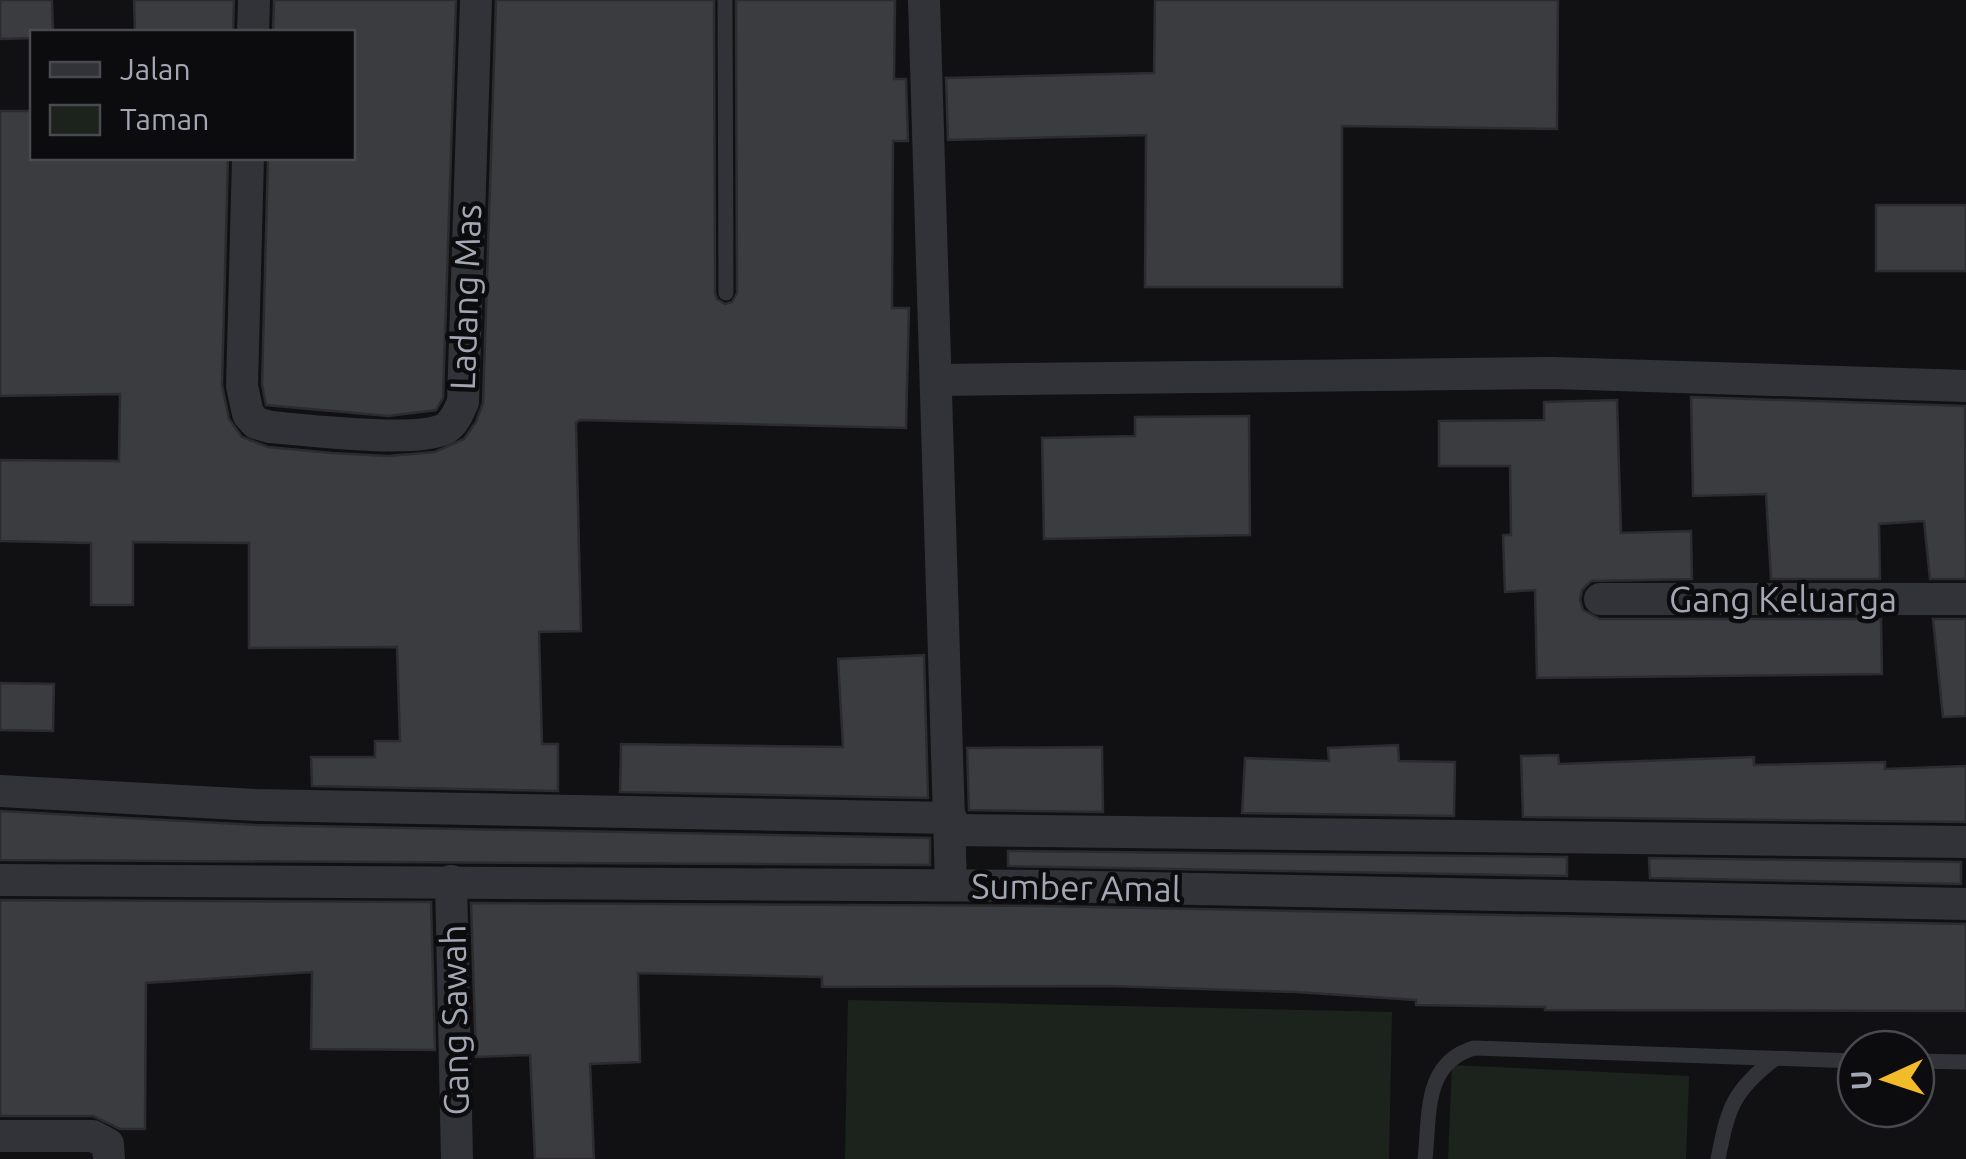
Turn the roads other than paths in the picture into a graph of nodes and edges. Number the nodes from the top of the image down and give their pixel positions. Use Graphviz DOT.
graph roads {
  1 [pos="254,0"];
  2 [pos="476,0"];
  3 [pos="725,0"];
  4 [pos="924,0"];
  5 [pos="253,30"];
  6 [pos="248,160"];
  7 [pos="726,292"];
  8 [pos="936,380"];
  9 [pos="1966,386"];
  10 [pos="1600,598"];
  11 [pos="1966,599"];
  12 [pos="0,792"];
  13 [pos="950,824"];
  14 [pos="1966,842"];
  15 [pos="0,880"];
  16 [pos="451,881"];
  17 [pos="951,885"];
  18 [pos="1966,904"];
  19 [pos="1773,1060"];
  20 [pos="1836,1061"];
  21 [pos="1936,1061"];
  22 [pos="1966,1062"];
  23 [pos="2,1144"];
  24 [pos="109,1159"];
  25 [pos="458,1159"];
  26 [pos="1425,1159"];
  27 [pos="1718,1159"];
  1 -- 5 [label="street"];
  2 -- 6 [label="street, Ladang Mas"];
  3 -- 7 [label="lane"];
  4 -- 8 [label="street, Sumber Amal"];
  8 -- 9 [label="street"];
  8 -- 13 [label="street, Sumber Amal"];
  10 -- 11 [label="street, Gang Keluarga"];
  12 -- 13 [label="street"];
  13 -- 14 [label="street"];
  13 -- 17 [label="street, Sumber Amal"];
  15 -- 16 [label="street"];
  16 -- 17 [label="street"];
  16 -- 25 [label="street, Gang Sawah"];
  17 -- 18 [label="street, Sumber Amal"];
  19 -- 20 [label="lane"];
  19 -- 26 [label="lane"];
  19 -- 27 [label="lane"];
  21 -- 22 [label="lane"];
  23 -- 24 [label="street"];
}
